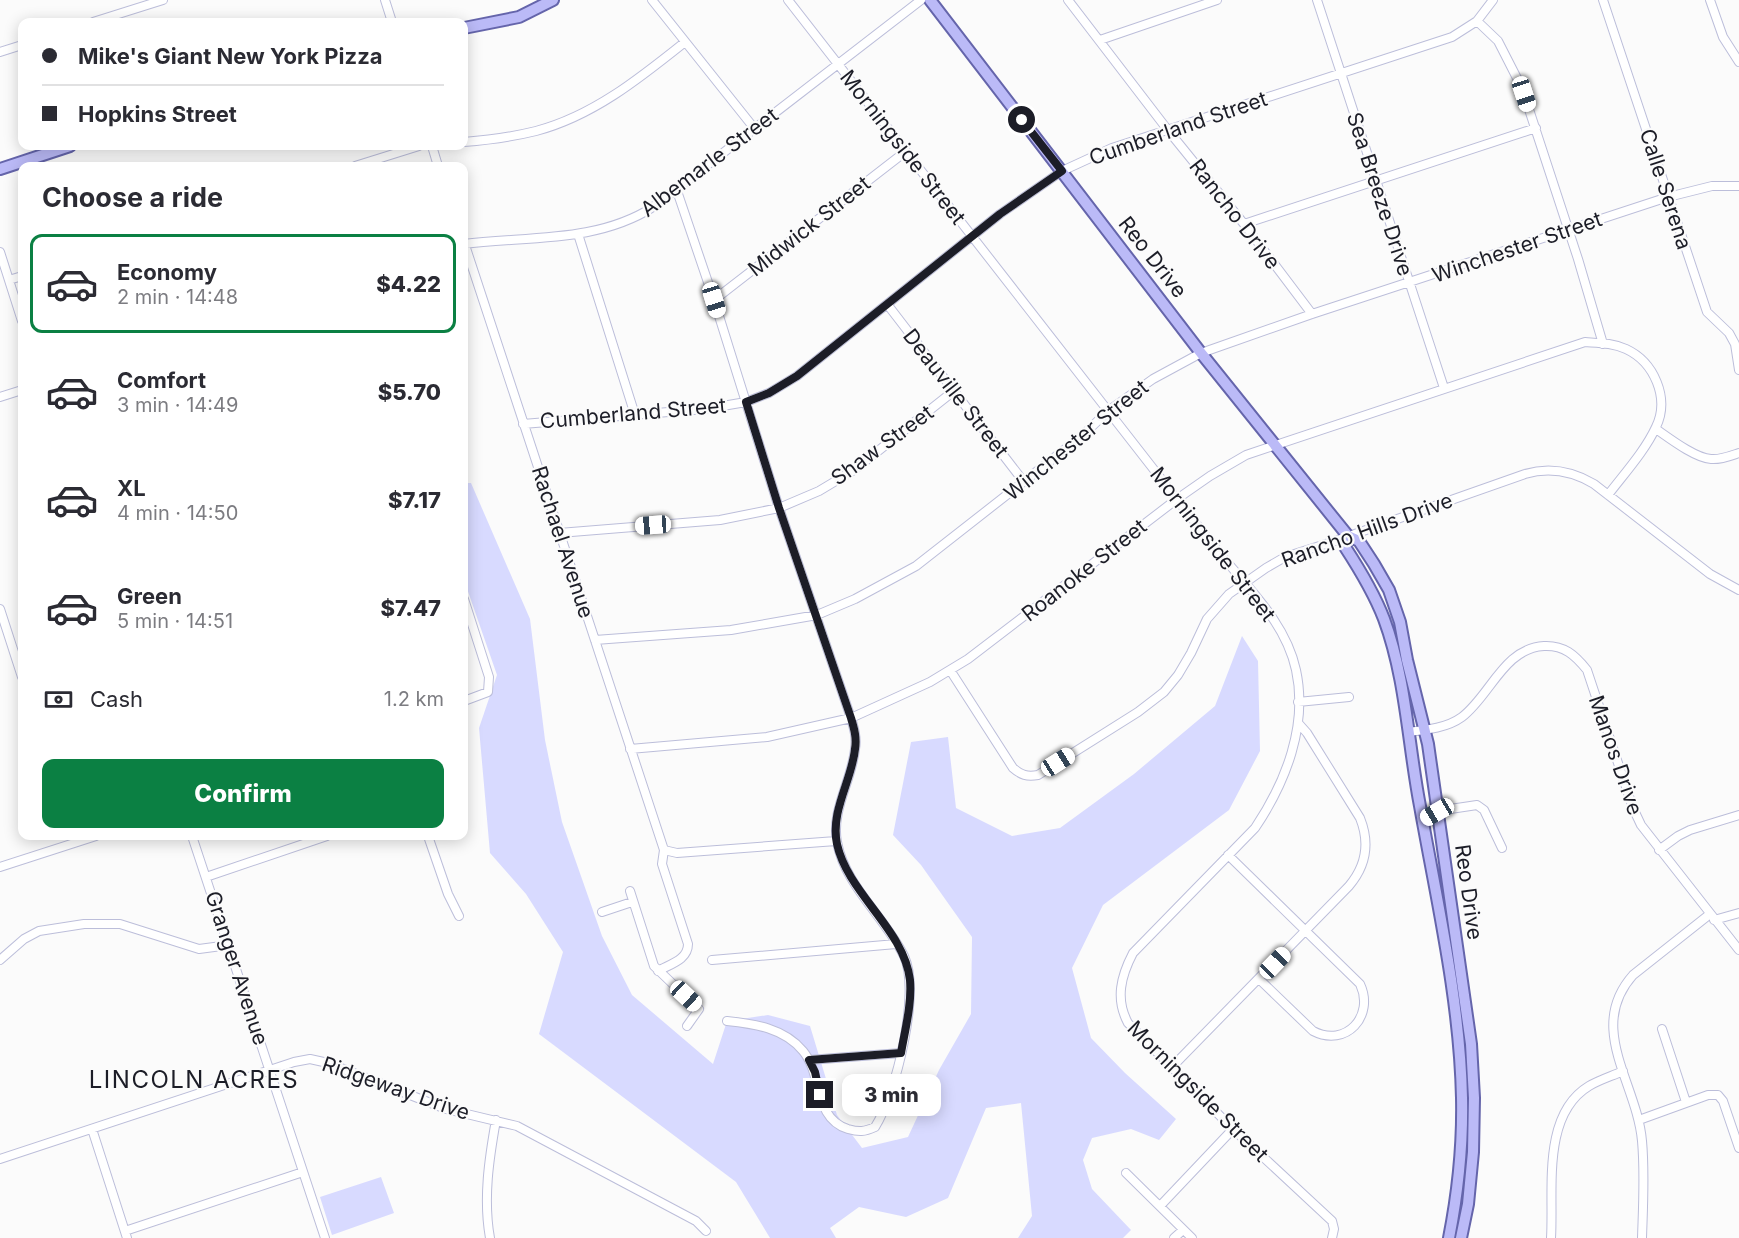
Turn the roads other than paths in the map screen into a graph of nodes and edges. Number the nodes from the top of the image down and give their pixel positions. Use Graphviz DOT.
graph roads {
  1 [pos="163,0"];
  2 [pos="385,0"];
  3 [pos="553,0"];
  4 [pos="652,0"];
  5 [pos="788,0"];
  6 [pos="921,0"];
  7 [pos="930,0"];
  8 [pos="1068,0"];
  9 [pos="1217,0"];
  10 [pos="1317,0"];
  11 [pos="1493,0"];
  12 [pos="1603,0"];
  13 [pos="1710,0"];
  14 [pos="106,18"];
  15 [pos="391,18"];
  16 [pos="1477,21"];
  17 [pos="468,27"];
  18 [pos="1100,40"];
  19 [pos="685,42"];
  20 [pos="18,46"];
  21 [pos="0,52"];
  22 [pos="1739,62"];
  23 [pos="838,63"];
  24 [pos="1341,72"];
  25 [pos="754,128"];
  26 [pos="1536,128"];
  27 [pos="1167,129"];
  28 [pos="468,142"];
  29 [pos="58,150"];
  30 [pos="406,150"];
  31 [pos="905,152"];
  32 [pos="21,162"];
  33 [pos="368,162"];
  34 [pos="18,163"];
  35 [pos="0,169"];
  36 [pos="1062,171"];
  37 [pos="1376,179"];
  38 [pos="1739,186"];
  39 [pos="676,188"];
  40 [pos="1668,197"];
  41 [pos="1244,224"];
  42 [pos="1568,230"];
  43 [pos="578,234"];
  44 [pos="972,237"];
  45 [pos="468,243"];
  46 [pos="0,252"];
  47 [pos="468,255"];
  48 [pos="18,277"];
  49 [pos="9,280"];
  50 [pos="1410,283"];
  51 [pos="714,300"];
  52 [pos="887,304"];
  53 [pos="18,308"];
  54 [pos="1312,314"];
  55 [pos="1603,344"];
  56 [pos="1201,353"];
  57 [pos="1739,370"];
  58 [pos="1444,388"];
  59 [pos="955,390"];
  60 [pos="18,391"];
  61 [pos="0,397"];
  62 [pos="746,402"];
  63 [pos="1108,411"];
  64 [pos="635,415"];
  65 [pos="523,424"];
  66 [pos="1656,429"];
  67 [pos="1275,445"];
  68 [pos="1739,453"];
  69 [pos="1024,482"];
  70 [pos="1608,495"];
  71 [pos="1177,499"];
  72 [pos="779,508"];
  73 [pos="559,533"];
  74 [pos="1348,536"];
  75 [pos="1245,583"];
  76 [pos="1739,590"];
  77 [pos="0,609"];
  78 [pos="468,611"];
  79 [pos="817,615"];
  80 [pos="595,640"];
  81 [pos="18,665"];
  82 [pos="951,670"];
  83 [pos="1349,697"];
  84 [pos="468,700"];
  85 [pos="1298,702"];
  86 [pos="851,718"];
  87 [pos="1299,724"];
  88 [pos="1424,730"];
  89 [pos="1408,732"];
  90 [pos="630,749"];
  91 [pos="1437,812"];
  92 [pos="1739,815"];
  93 [pos="1422,820"];
  94 [pos="71,840"];
  95 [pos="193,840"];
  96 [pos="315,840"];
  97 [pos="429,840"];
  98 [pos="836,841"];
  99 [pos="662,847"];
  100 [pos="1502,848"];
  101 [pos="1659,850"];
  102 [pos="1228,855"];
  103 [pos="0,867"];
  104 [pos="206,877"];
  105 [pos="630,891"];
  106 [pos="632,902"];
  107 [pos="602,912"];
  108 [pos="1739,913"];
  109 [pos="459,916"];
  110 [pos="1712,917"];
  111 [pos="1306,931"];
  112 [pos="896,944"];
  113 [pos="229,945"];
  114 [pos="1739,950"];
  115 [pos="0,960"];
  116 [pos="712,960"];
  117 [pos="658,971"];
  118 [pos="1259,979"];
  119 [pos="727,1021"];
  120 [pos="687,1026"];
  121 [pos="1662,1029"];
  122 [pos="901,1053"];
  123 [pos="809,1060"];
  124 [pos="1172,1067"];
  125 [pos="270,1070"];
  126 [pos="1623,1071"];
  127 [pos="1686,1102"];
  128 [pos="496,1120"];
  129 [pos="1639,1120"];
  130 [pos="92,1129"];
  131 [pos="1233,1129"];
  132 [pos="1739,1148"];
  133 [pos="0,1159"];
  134 [pos="303,1172"];
  135 [pos="1126,1173"];
  136 [pos="1160,1206"];
  137 [pos="1183,1230"];
  138 [pos="706,1231"];
  139 [pos="126,1234"];
  140 [pos="325,1238"];
  141 [pos="490,1238"];
  142 [pos="1174,1238"];
  143 [pos="1191,1238"];
  144 [pos="1332,1238"];
  145 [pos="1449,1238"];
  146 [pos="1461,1238"];
  147 [pos="1551,1238"];
  148 [pos="1642,1238"];
  1 -- 14 [label="street"];
  2 -- 15 [label="street"];
  3 -- 17 [label="main road"];
  4 -- 19 [label="street"];
  5 -- 23 [label="street, Morningside Street"];
  6 -- 23 [label="street, Albemarle Street"];
  7 -- 36 [label="main road, Reo Drive"];
  8 -- 18 [label="street, Rancho Drive"];
  9 -- 18 [label="street"];
  10 -- 24 [label="street, Sea Breeze Drive"];
  11 -- 16 [label="street, Cumberland Street"];
  12 -- 40 [label="street, Calle Serena"];
  13 -- 22 [label="street"];
  16 -- 24 [label="street, Cumberland Street"];
  16 -- 26 [label="street"];
  18 -- 27 [label="street, Rancho Drive"];
  19 -- 25 [label="street"];
  19 -- 28 [label="street"];
  20 -- 21 [label="street"];
  23 -- 25 [label="street, Albemarle Street"];
  23 -- 31 [label="street, Morningside Street"];
  24 -- 27 [label="street, Cumberland Street"];
  24 -- 37 [label="street, Sea Breeze Drive"];
  25 -- 39 [label="street, Albemarle Street"];
  26 -- 37 [label="street"];
  26 -- 42 [label="street"];
  27 -- 36 [label="street, Cumberland Street"];
  27 -- 41 [label="street, Rancho Drive"];
  29 -- 32 [label="main road"];
  30 -- 33 [label="street"];
  31 -- 44 [label="street, Morningside Street"];
  31 -- 51 [label="street, Midwick Street"];
  34 -- 35 [label="main road"];
  36 -- 44 [label="street, Cumberland Street"];
  36 -- 56 [label="main road, Reo Drive"];
  37 -- 41 [label="street"];
  37 -- 50 [label="street, Sea Breeze Drive"];
  38 -- 40 [label="street, Winchester Street"];
  39 -- 43 [label="street, Albemarle Street"];
  39 -- 51 [label="street"];
  40 -- 42 [label="street, Winchester Street"];
  40 -- 57 [label="street, Calle Serena"];
  41 -- 54 [label="street, Rancho Drive"];
  42 -- 50 [label="street, Winchester Street"];
  42 -- 55 [label="street"];
  43 -- 45 [label="street, Albemarle Street"];
  43 -- 64 [label="street"];
  44 -- 52 [label="street, Cumberland Street"];
  44 -- 63 [label="street, Morningside Street"];
  46 -- 49 [label="street"];
  47 -- 65 [label="street, Rachael Avenue"];
  48 -- 49 [label="street"];
  49 -- 53 [label="street"];
  50 -- 54 [label="street, Winchester Street"];
  50 -- 58 [label="street, Sea Breeze Drive"];
  51 -- 62 [label="street"];
  52 -- 59 [label="street, Deauville Street"];
  52 -- 62 [label="street, Cumberland Street"];
  54 -- 56 [label="street, Winchester Street"];
  55 -- 58 [label="street, Roanoke Street"];
  55 -- 66 [label="street"];
  56 -- 63 [label="street, Winchester Street"];
  56 -- 67 [label="main road, Reo Drive"];
  58 -- 67 [label="street, Roanoke Street"];
  59 -- 69 [label="street, Deauville Street"];
  59 -- 72 [label="street, Shaw Street"];
  60 -- 61 [label="street"];
  62 -- 64 [label="street, Cumberland Street"];
  62 -- 72 [label="street"];
  63 -- 69 [label="street, Winchester Street"];
  63 -- 71 [label="street, Morningside Street"];
  64 -- 65 [label="street, Cumberland Street"];
  65 -- 73 [label="street, Rachael Avenue"];
  66 -- 68 [label="street"];
  66 -- 70 [label="street"];
  67 -- 71 [label="street, Roanoke Street"];
  67 -- 74 [label="main road, Reo Drive"];
  69 -- 79 [label="street, Winchester Street"];
  70 -- 74 [label="street, Rancho Hills Drive"];
  70 -- 76 [label="street, Rancho Hills Drive"];
  71 -- 75 [label="street, Morningside Street"];
  71 -- 82 [label="street, Roanoke Street"];
  72 -- 73 [label="street, Shaw Street"];
  72 -- 79 [label="street"];
  73 -- 80 [label="street, Rachael Avenue"];
  74 -- 75 [label="street, Rancho Hills Drive"];
  74 -- 88 [label="main road, Reo Drive"];
  74 -- 89 [label="main road, Reo Drive"];
  75 -- 82 [label="street, Rancho Hills Drive"];
  75 -- 85 [label="street, Morningside Street"];
  77 -- 81 [label="street"];
  78 -- 84 [label="street"];
  79 -- 80 [label="street, Winchester Street"];
  79 -- 86 [label="street"];
  80 -- 90 [label="street, Rachael Avenue"];
  82 -- 86 [label="street, Roanoke Street"];
  83 -- 85 [label="street"];
  85 -- 87 [label="street, Morningside Street"];
  86 -- 90 [label="street, Roanoke Street"];
  86 -- 98 [label="street"];
  87 -- 102 [label="street, Morningside Street"];
  87 -- 111 [label="street"];
  88 -- 89 [label="street"];
  88 -- 91 [label="main road, Reo Drive"];
  88 -- 101 [label="street, Manos Drive"];
  89 -- 93 [label="main road, Reo Drive"];
  90 -- 99 [label="street, Rachael Avenue"];
  91 -- 93 [label="street"];
  91 -- 100 [label="street"];
  91 -- 146 [label="main road, Reo Drive"];
  92 -- 101 [label="street"];
  93 -- 145 [label="main road, Reo Drive"];
  94 -- 103 [label="street"];
  95 -- 104 [label="street, Granger Avenue"];
  96 -- 104 [label="street"];
  97 -- 109 [label="street"];
  98 -- 99 [label="street"];
  98 -- 112 [label="street"];
  99 -- 117 [label="street, Rachael Avenue"];
  101 -- 110 [label="street, Manos Drive"];
  102 -- 111 [label="street"];
  102 -- 124 [label="street, Morningside Street"];
  104 -- 113 [label="street, Granger Avenue"];
  105 -- 106 [label="street"];
  106 -- 107 [label="street"];
  106 -- 117 [label="street"];
  108 -- 110 [label="street"];
  110 -- 114 [label="street, Manos Drive"];
  110 -- 126 [label="street"];
  111 -- 118 [label="street"];
  111 -- 118 [label="street"];
  112 -- 116 [label="street"];
  112 -- 122 [label="street"];
  113 -- 115 [label="street"];
  113 -- 125 [label="street, Granger Avenue"];
  117 -- 120 [label="street"];
  118 -- 124 [label="street"];
  119 -- 123 [label="street"];
  121 -- 127 [label="street"];
  122 -- 123 [label="street"];
  122 -- 123 [label="street"];
  124 -- 131 [label="street, Morningside Street"];
  125 -- 128 [label="street, Ridgeway Drive"];
  125 -- 130 [label="street, Ridgeway Drive"];
  125 -- 134 [label="street, Granger Avenue"];
  126 -- 129 [label="street"];
  126 -- 147 [label="street"];
  127 -- 129 [label="street"];
  127 -- 132 [label="street"];
  128 -- 138 [label="street, Ridgeway Drive"];
  128 -- 141 [label="street"];
  129 -- 148 [label="street"];
  130 -- 133 [label="street, Ridgeway Drive"];
  130 -- 139 [label="street"];
  131 -- 136 [label="street"];
  131 -- 144 [label="street, Morningside Street"];
  134 -- 139 [label="street"];
  134 -- 140 [label="street, Granger Avenue"];
  135 -- 136 [label="street"];
  136 -- 137 [label="street"];
  137 -- 142 [label="street"];
  137 -- 143 [label="street"];
}
